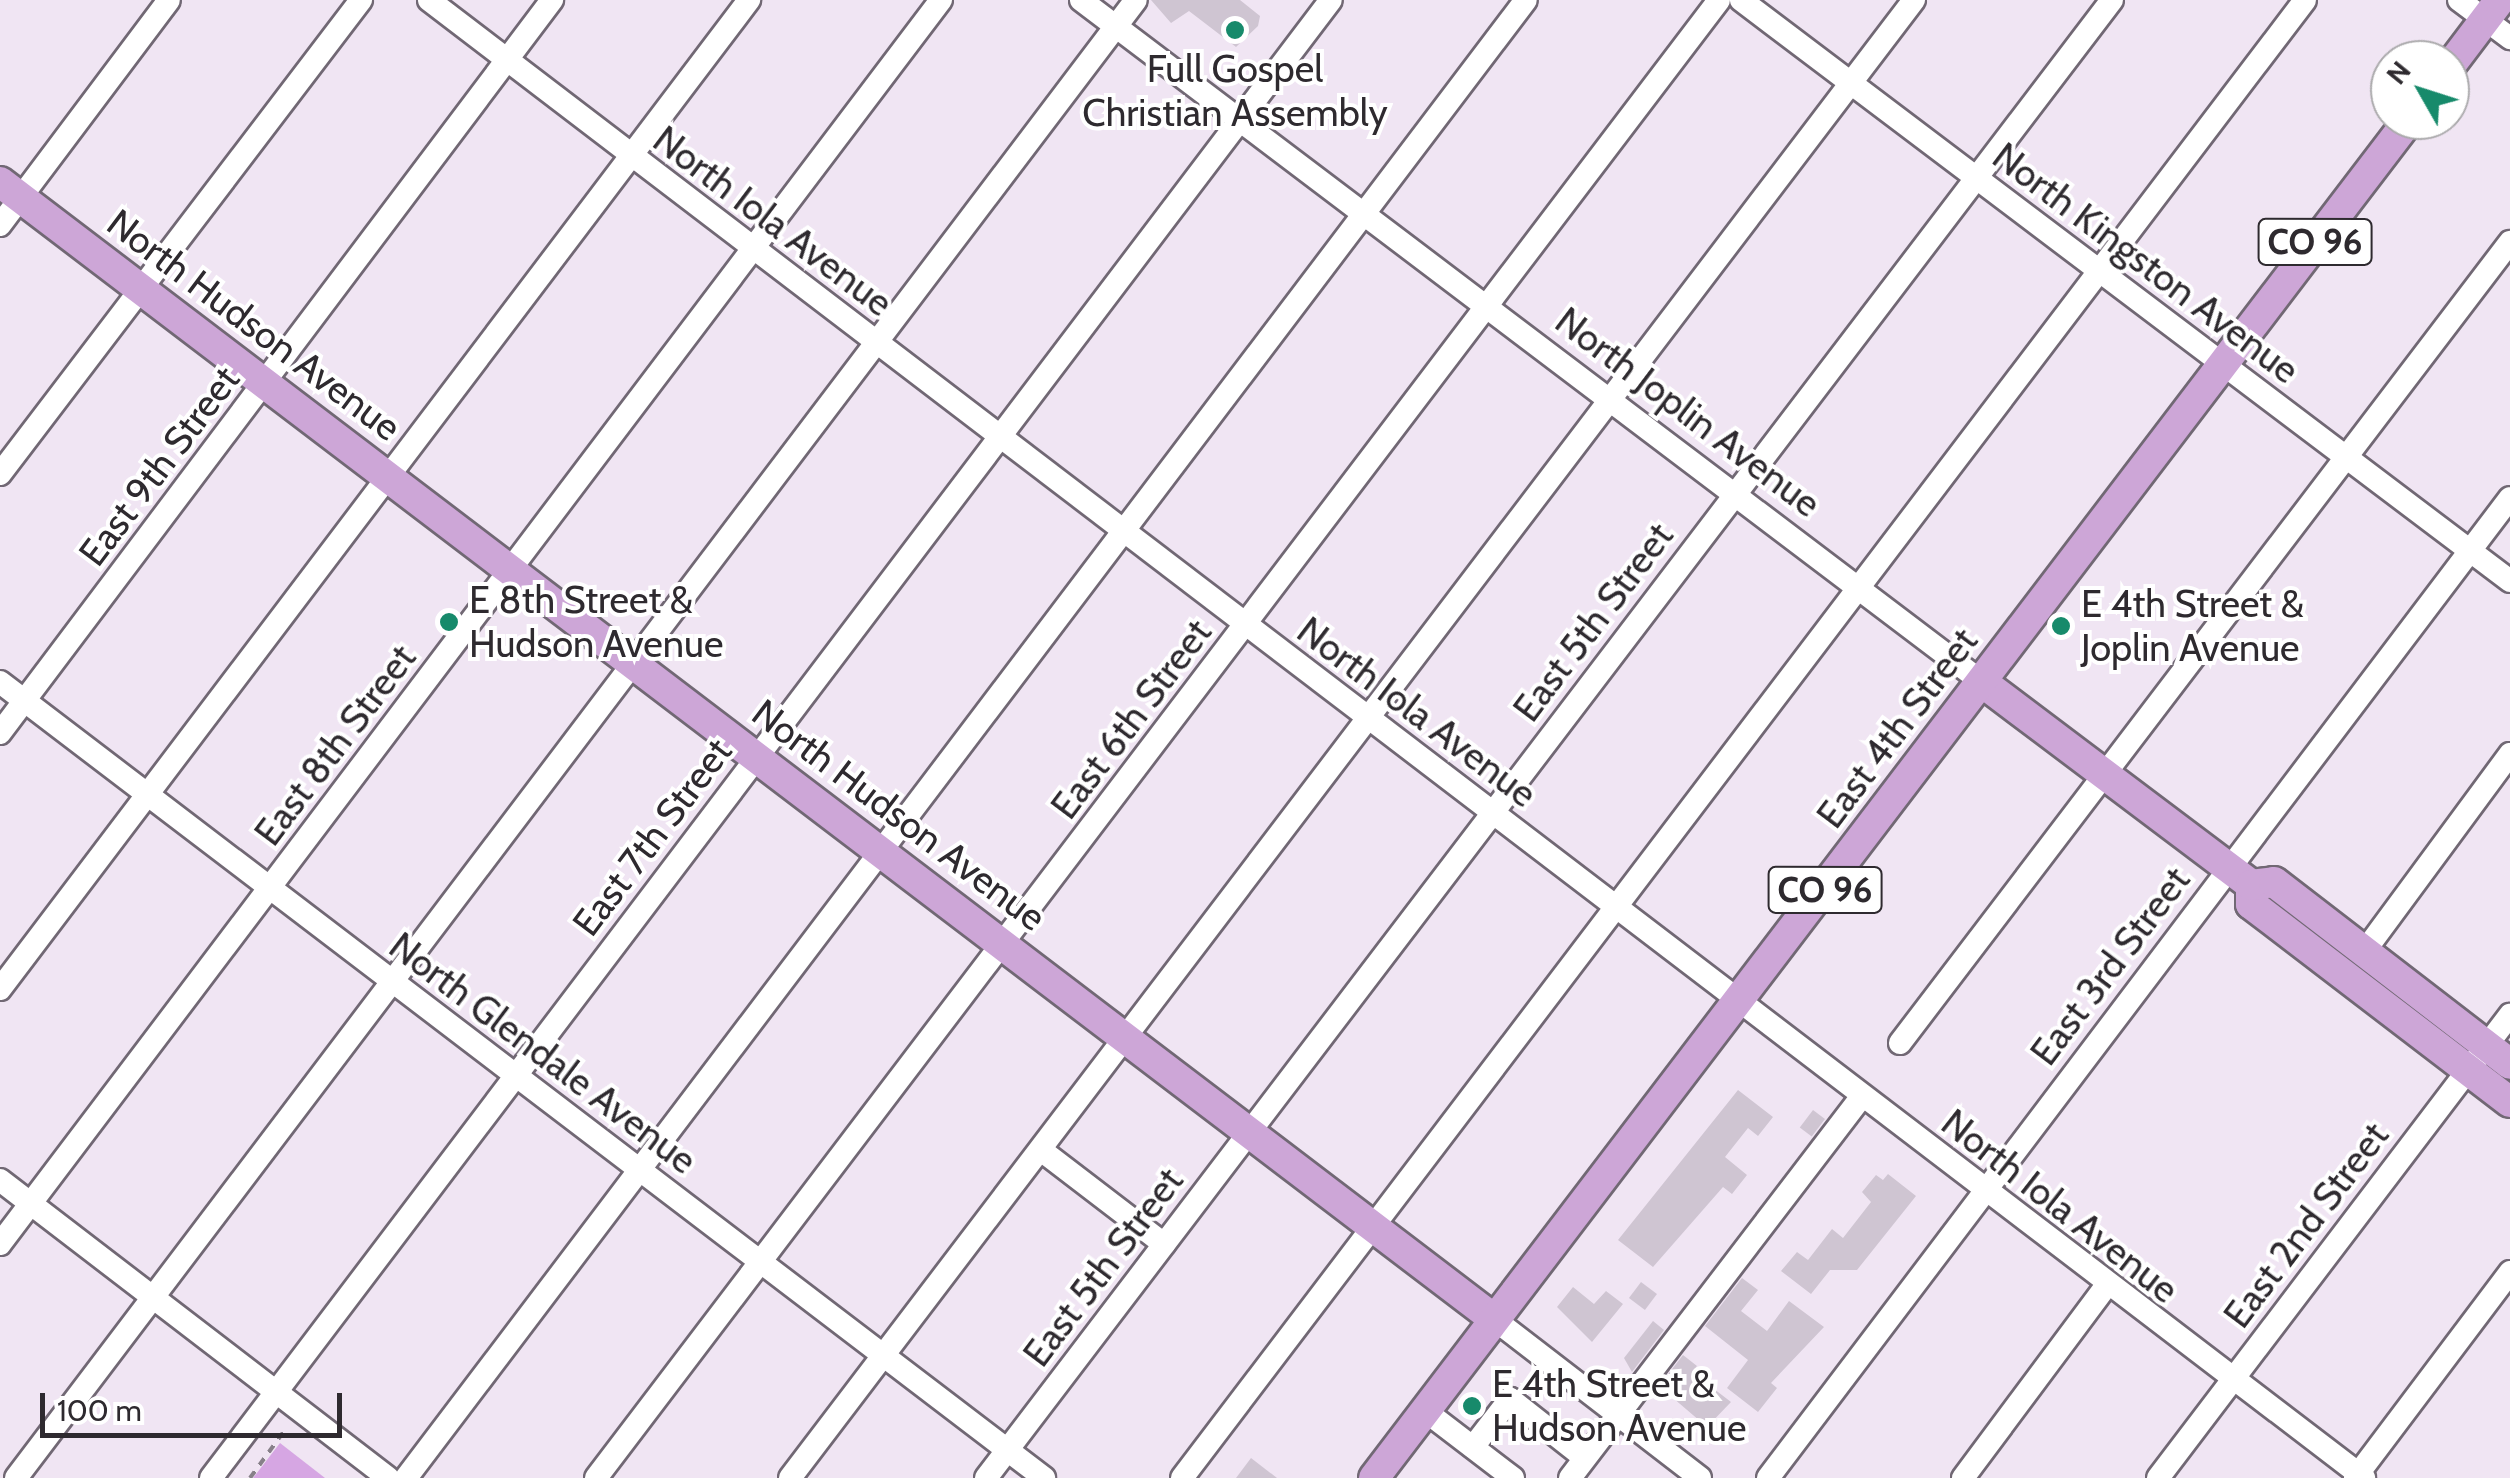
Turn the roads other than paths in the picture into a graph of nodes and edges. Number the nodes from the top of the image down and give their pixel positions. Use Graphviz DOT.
graph roads {
  1 [pos="169,0"];
  2 [pos="362,0"];
  3 [pos="430,0"];
  4 [pos="552,0"];
  5 [pos="748,0"];
  6 [pos="942,0"];
  7 [pos="1081,0"];
  8 [pos="1136,0"];
  9 [pos="1332,0"];
  10 [pos="1526,0"];
  11 [pos="1720,0"];
  12 [pos="1740,0"];
  13 [pos="1914,0"];
  14 [pos="2112,0"];
  15 [pos="2305,0"];
  16 [pos="2459,0"];
  17 [pos="2492,10"];
  18 [pos="1116,26"];
  19 [pos="2510,38"];
  20 [pos="2470,40"];
  21 [pos="507,60"];
  22 [pos="1851,83"];
  23 [pos="1240,120"];
  24 [pos="2394,140"];
  25 [pos="631,156"];
  26 [pos="1977,180"];
  27 [pos="10,190"];
  28 [pos="1362,217"];
  29 [pos="0,224"];
  30 [pos="2510,242"];
  31 [pos="753,250"];
  32 [pos="2100,273"];
  33 [pos="142,290"];
  34 [pos="1485,311"];
  35 [pos="874,342"];
  36 [pos="2222,364"];
  37 [pos="266,384"];
  38 [pos="1608,403"];
  39 [pos="998,437"];
  40 [pos="2348,458"];
  41 [pos="0,474"];
  42 [pos="387,476"];
  43 [pos="1732,496"];
  44 [pos="2510,498"];
  45 [pos="1128,531"];
  46 [pos="2471,550"];
  47 [pos="511,571"];
  48 [pos="2510,580"];
  49 [pos="1859,589"];
  50 [pos="1246,626"];
  51 [pos="632,662"];
  52 [pos="0,682"];
  53 [pos="1982,682"];
  54 [pos="25,701"];
  55 [pos="1369,720"];
  56 [pos="0,733"];
  57 [pos="2510,754"];
  58 [pos="755,758"];
  59 [pos="2104,773"];
  60 [pos="148,796"];
  61 [pos="1492,813"];
  62 [pos="879,852"];
  63 [pos="2239,876"];
  64 [pos="270,888"];
  65 [pos="1617,908"];
  66 [pos="1004,946"];
  67 [pos="2364,952"];
  68 [pos="392,984"];
  69 [pos="0,988"];
  70 [pos="1739,1002"];
  71 [pos="2510,1015"];
  72 [pos="1126,1038"];
  73 [pos="1900,1043"];
  74 [pos="2498,1054"];
  75 [pos="2468,1070"];
  76 [pos="515,1077"];
  77 [pos="1861,1097"];
  78 [pos="2510,1102"];
  79 [pos="1248,1132"];
  80 [pos="1042,1150"];
  81 [pos="640,1171"];
  82 [pos="0,1180"];
  83 [pos="1983,1192"];
  84 [pos="31,1203"];
  85 [pos="1374,1227"];
  86 [pos="0,1244"];
  87 [pos="1164,1244"];
  88 [pos="760,1262"];
  89 [pos="2510,1272"];
  90 [pos="2106,1286"];
  91 [pos="154,1298"];
  92 [pos="1490,1316"];
  93 [pos="884,1356"];
  94 [pos="2230,1381"];
  95 [pos="276,1393"];
  96 [pos="1424,1410"];
  97 [pos="1618,1415"];
  98 [pos="1473,1447"];
  99 [pos="1008,1450"];
  100 [pos="1585,1458"];
  101 [pos="2359,1476"];
  102 [pos="16,1478"];
  103 [pos="211,1478"];
  104 [pos="388,1478"];
  105 [pos="406,1478"];
  106 [pos="596,1478"];
  107 [pos="790,1478"];
  108 [pos="986,1478"];
  109 [pos="1044,1478"];
  110 [pos="1182,1478"];
  111 [pos="1374,1478"];
  112 [pos="1513,1478"];
  113 [pos="1570,1478"];
  114 [pos="1700,1478"];
  115 [pos="1768,1478"];
  116 [pos="1962,1478"];
  117 [pos="2158,1478"];
  1 -- 27 [label="street"];
  2 -- 33 [label="street"];
  3 -- 21 [label="street, North Iola Avenue"];
  4 -- 21 [label="street, East 9th Street"];
  5 -- 25 [label="street"];
  6 -- 31 [label="street, East 8th Street"];
  7 -- 18 [label="street, North Joplin Avenue"];
  8 -- 18 [label="street"];
  9 -- 23 [label="street, East 7th Street"];
  10 -- 28 [label="street"];
  11 -- 34 [label="street, East 6th Street"];
  12 -- 22 [label="street, North Kingston Avenue"];
  13 -- 22 [label="street"];
  14 -- 26 [label="street, East 5th Street"];
  15 -- 32 [label="street"];
  16 -- 17 [label="street"];
  17 -- 19 [label="street"];
  17 -- 20 [label="main road"];
  18 -- 23 [label="street, North Joplin Avenue"];
  18 -- 35 [label="street"];
  21 -- 25 [label="street, North Iola Avenue"];
  21 -- 37 [label="street, East 9th Street"];
  22 -- 26 [label="street, North Kingston Avenue"];
  22 -- 38 [label="street"];
  23 -- 28 [label="street, North Joplin Avenue"];
  23 -- 39 [label="street, East 7th Street"];
  24 -- 36 [label="main road, East 4th Street / CO 96"];
  25 -- 31 [label="street, North Iola Avenue"];
  25 -- 42 [label="street"];
  26 -- 32 [label="street, North Kingston Avenue"];
  26 -- 43 [label="street, East 5th Street"];
  27 -- 29 [label="street"];
  27 -- 33 [label="main road, North Hudson Avenue"];
  28 -- 34 [label="street, North Joplin Avenue"];
  28 -- 45 [label="street"];
  30 -- 40 [label="street"];
  31 -- 35 [label="street, North Iola Avenue"];
  31 -- 47 [label="street, East 8th Street"];
  32 -- 36 [label="street, North Kingston Avenue"];
  32 -- 49 [label="street"];
  33 -- 37 [label="main road, North Hudson Avenue"];
  33 -- 41 [label="street"];
  34 -- 38 [label="street, North Joplin Avenue"];
  34 -- 50 [label="street, East 6th Street"];
  35 -- 39 [label="street, North Iola Avenue"];
  35 -- 51 [label="street"];
  36 -- 40 [label="street, North Kingston Avenue"];
  36 -- 53 [label="main road, East 4th Street / CO 96"];
  37 -- 42 [label="main road, North Hudson Avenue"];
  37 -- 54 [label="street, East 9th Street"];
  38 -- 43 [label="street, North Joplin Avenue"];
  38 -- 55 [label="street"];
  39 -- 45 [label="street, North Iola Avenue"];
  39 -- 58 [label="street, East 7th Street"];
  40 -- 46 [label="street, North Kingston Avenue"];
  40 -- 59 [label="street"];
  42 -- 47 [label="main road, North Hudson Avenue"];
  42 -- 60 [label="street"];
  43 -- 49 [label="street, North Joplin Avenue"];
  43 -- 61 [label="street, East 5th Street"];
  44 -- 46 [label="street, East 3rd Street"];
  45 -- 50 [label="street, North Iola Avenue"];
  45 -- 62 [label="street"];
  46 -- 48 [label="street, North Kingston Avenue"];
  46 -- 63 [label="street, East 3rd Street"];
  47 -- 51 [label="main road, North Hudson Avenue"];
  47 -- 64 [label="street, East 8th Street"];
  49 -- 53 [label="street, North Joplin Avenue"];
  49 -- 65 [label="street"];
  50 -- 55 [label="street, North Iola Avenue"];
  50 -- 66 [label="street, East 6th Street"];
  51 -- 58 [label="main road, North Hudson Avenue"];
  51 -- 68 [label="street"];
  52 -- 54 [label="street, North Glendale Avenue"];
  53 -- 59 [label="main road, North Joplin Avenue"];
  53 -- 70 [label="main road, East 4th Street / CO 96"];
  54 -- 56 [label="street, East 9th Street"];
  54 -- 60 [label="street, North Glendale Avenue"];
  55 -- 61 [label="street, North Iola Avenue"];
  55 -- 72 [label="street"];
  57 -- 67 [label="street"];
  58 -- 62 [label="main road, North Hudson Avenue"];
  58 -- 76 [label="street, East 7th Street"];
  59 -- 63 [label="main road, North Joplin Avenue"];
  59 -- 73 [label="street"];
  60 -- 64 [label="street, North Glendale Avenue"];
  60 -- 69 [label="street"];
  61 -- 65 [label="street, North Iola Avenue"];
  61 -- 79 [label="street, East 5th Street"];
  62 -- 66 [label="main road, North Hudson Avenue"];
  62 -- 81 [label="street"];
  63 -- 67 [label="main road, North Joplin Avenue"];
  63 -- 75 [label="main road, North Joplin Avenue"];
  63 -- 83 [label="street, East 3rd Street"];
  64 -- 68 [label="street, North Glendale Avenue"];
  64 -- 84 [label="street, East 8th Street"];
  65 -- 70 [label="street, North Iola Avenue"];
  65 -- 85 [label="street"];
  66 -- 72 [label="main road, North Hudson Avenue"];
  66 -- 88 [label="street, East 6th Street"];
  67 -- 74 [label="main road, North Joplin Avenue"];
  68 -- 76 [label="street, North Glendale Avenue"];
  68 -- 91 [label="street"];
  70 -- 77 [label="street, North Iola Avenue"];
  70 -- 92 [label="main road, East 4th Street / CO 96"];
  71 -- 74 [label="street, East 2nd Street"];
  72 -- 79 [label="main road, North Hudson Avenue"];
  72 -- 80 [label="street"];
  74 -- 75 [label="street, East 2nd Street"];
  75 -- 78 [label="main road, North Joplin Avenue"];
  75 -- 94 [label="street, East 2nd Street"];
  76 -- 81 [label="street, North Glendale Avenue"];
  76 -- 95 [label="street, East 7th Street"];
  77 -- 83 [label="street, North Iola Avenue"];
  77 -- 97 [label="street"];
  79 -- 85 [label="main road, North Hudson Avenue"];
  79 -- 87 [label="street, East 5th Street"];
  80 -- 87 [label="street"];
  80 -- 93 [label="street"];
  81 -- 88 [label="street, North Glendale Avenue"];
  81 -- 105 [label="street"];
  82 -- 84 [label="street"];
  83 -- 90 [label="street, North Iola Avenue"];
  83 -- 115 [label="street, East 3rd Street"];
  84 -- 86 [label="street, East 8th Street"];
  84 -- 91 [label="street"];
  85 -- 92 [label="main road, North Hudson Avenue"];
  85 -- 110 [label="street"];
  87 -- 99 [label="street, East 5th Street"];
  88 -- 93 [label="street, North Glendale Avenue"];
  88 -- 106 [label="street, East 6th Street"];
  89 -- 101 [label="street"];
  90 -- 94 [label="street, North Iola Avenue"];
  90 -- 116 [label="street"];
  91 -- 95 [label="street"];
  91 -- 102 [label="street"];
  92 -- 96 [label="main road, East 4th Street / CO 96"];
  92 -- 97 [label="street, North Hudson Avenue"];
  93 -- 99 [label="street, North Glendale Avenue"];
  93 -- 107 [label="street"];
  94 -- 101 [label="street, North Iola Avenue"];
  94 -- 117 [label="street, East 2nd Street"];
  95 -- 103 [label="street, East 7th Street"];
  95 -- 104 [label="street"];
  96 -- 98 [label="street"];
  96 -- 111 [label="main road, East 4th Street / CO 96"];
  97 -- 100 [label="street"];
  97 -- 114 [label="street, North Hudson Avenue"];
  98 -- 100 [label="street"];
  98 -- 112 [label="street"];
  99 -- 108 [label="street, East 5th Street"];
  99 -- 109 [label="street, North Glendale Avenue"];
  100 -- 113 [label="street"];
}
